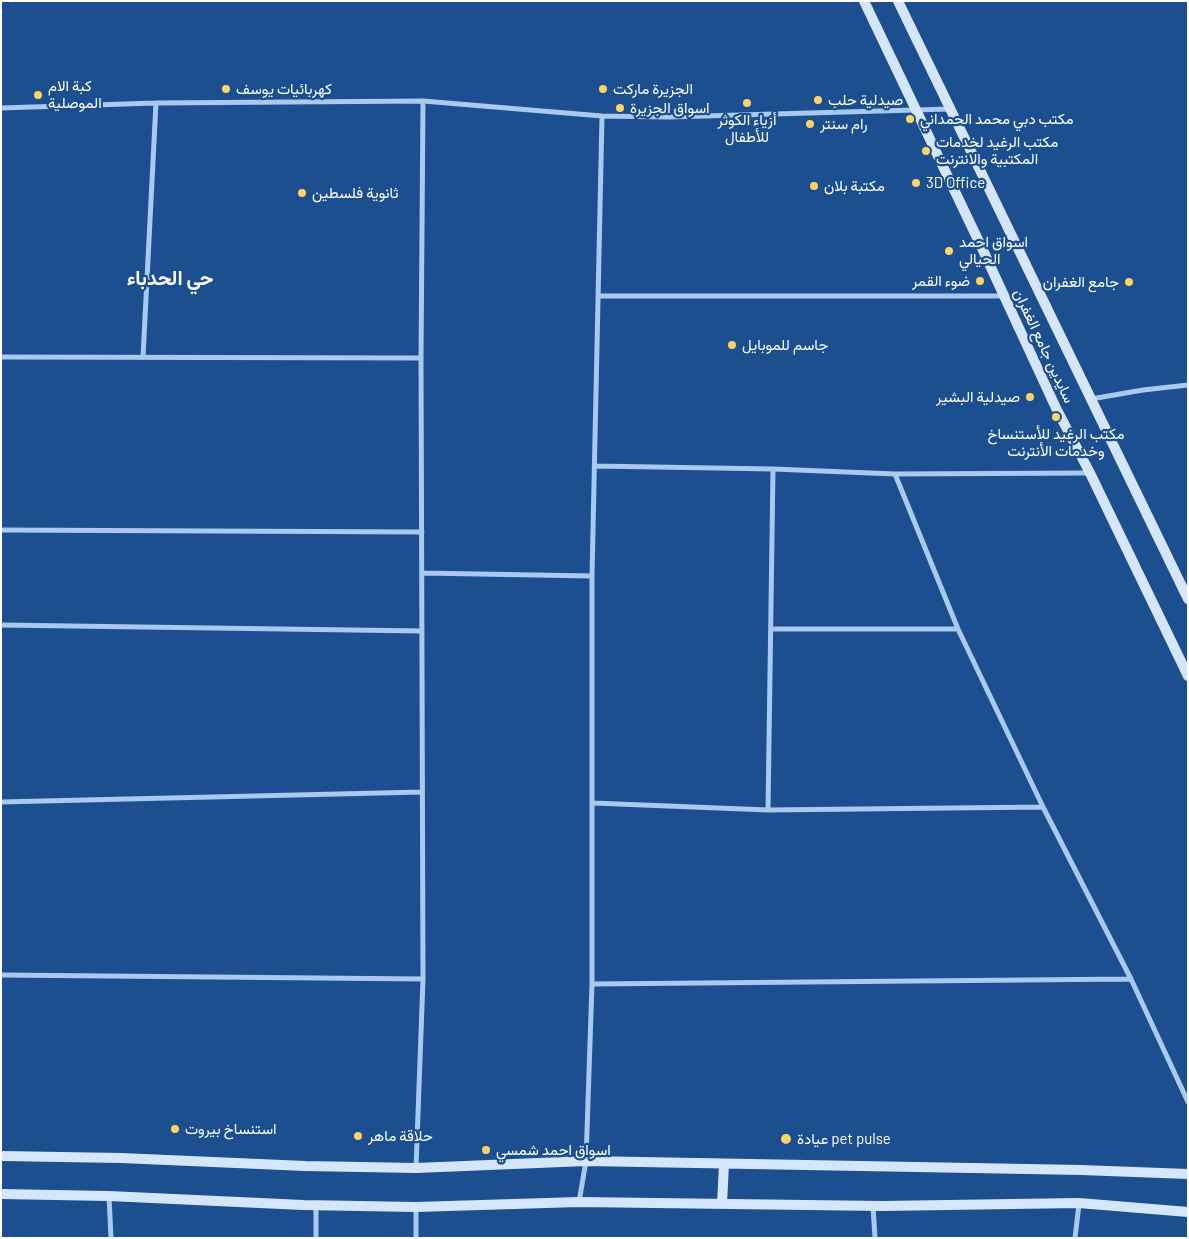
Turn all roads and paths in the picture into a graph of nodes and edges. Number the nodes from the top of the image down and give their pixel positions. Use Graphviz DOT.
graph roads {
  1 [pos="864,1"];
  2 [pos="898,1"];
  3 [pos="423,101"];
  4 [pos="156,103"];
  5 [pos="1,108"];
  6 [pos="950,109"];
  7 [pos="917,111"];
  8 [pos="602,116"];
  9 [pos="598,296"];
  10 [pos="1004,296"];
  11 [pos="1,357"];
  12 [pos="142,357"];
  13 [pos="421,358"];
  14 [pos="1188,385"];
  15 [pos="1092,399"];
  16 [pos="595,466"];
  17 [pos="774,469"];
  18 [pos="1090,473"];
  19 [pos="895,474"];
  20 [pos="1,530"];
  21 [pos="422,532"];
  22 [pos="422,573"];
  23 [pos="592,576"];
  24 [pos="1188,599"];
  25 [pos="1,626"];
  26 [pos="771,629"];
  27 [pos="958,629"];
  28 [pos="422,631"];
  29 [pos="1188,676"];
  30 [pos="422,792"];
  31 [pos="1,802"];
  32 [pos="593,803"];
  33 [pos="1043,807"];
  34 [pos="768,810"];
  35 [pos="1,975"];
  36 [pos="423,979"];
  37 [pos="1131,979"];
  38 [pos="592,984"];
  39 [pos="1188,1102"];
  40 [pos="1,1156"];
  41 [pos="586,1162"];
  42 [pos="724,1164"];
  43 [pos="416,1168"];
  44 [pos="1188,1174"];
  45 [pos="1,1194"];
  46 [pos="109,1196"];
  47 [pos="579,1202"];
  48 [pos="1079,1203"];
  49 [pos="722,1204"];
  50 [pos="316,1205"];
  51 [pos="873,1206"];
  52 [pos="416,1207"];
  53 [pos="1188,1212"];
  54 [pos="111,1238"];
  55 [pos="316,1238"];
  56 [pos="416,1238"];
  57 [pos="875,1238"];
  58 [pos="1074,1238"];
  1 -- 7 [label="street, سايدين جامع الغفران"];
  2 -- 6 [label="street, سايدين جامع الغفران"];
  3 -- 4 [label="street"];
  3 -- 8 [label="street"];
  3 -- 13 [label="street"];
  4 -- 5 [label="street"];
  4 -- 12 [label="street"];
  6 -- 7 [label="street"];
  6 -- 15 [label="street, سايدين جامع الغفران"];
  7 -- 8 [label="street"];
  7 -- 10 [label="street, سايدين جامع الغفران"];
  8 -- 9 [label="street"];
  9 -- 10 [label="street"];
  9 -- 16 [label="street"];
  10 -- 18 [label="street, سايدين جامع الغفران"];
  11 -- 12 [label="street"];
  12 -- 13 [label="street"];
  13 -- 21 [label="street"];
  14 -- 15 [label="street"];
  15 -- 24 [label="street, سايدين جامع الغفران"];
  16 -- 17 [label="street"];
  16 -- 23 [label="street"];
  17 -- 19 [label="street"];
  17 -- 26 [label="street"];
  18 -- 19 [label="street"];
  18 -- 29 [label="street, سايدين جامع الغفران"];
  19 -- 27 [label="street"];
  20 -- 21 [label="street"];
  21 -- 22 [label="street"];
  22 -- 23 [label="street"];
  22 -- 28 [label="street"];
  23 -- 32 [label="street"];
  25 -- 28 [label="street"];
  26 -- 27 [label="street"];
  26 -- 34 [label="street"];
  27 -- 33 [label="street"];
  28 -- 30 [label="street"];
  30 -- 31 [label="street"];
  30 -- 36 [label="street"];
  32 -- 34 [label="street"];
  32 -- 38 [label="street"];
  33 -- 34 [label="street"];
  33 -- 37 [label="street"];
  35 -- 36 [label="street"];
  36 -- 43 [label="street"];
  37 -- 38 [label="street"];
  37 -- 39 [label="street"];
  38 -- 41 [label="street"];
  40 -- 43 [label="street"];
  41 -- 42 [label="street"];
  41 -- 43 [label="street"];
  41 -- 47 [label="street"];
  42 -- 44 [label="street"];
  42 -- 49 [label="street"];
  45 -- 46 [label="street"];
  46 -- 50 [label="street"];
  46 -- 54 [label="street"];
  47 -- 49 [label="street"];
  47 -- 52 [label="street"];
  48 -- 51 [label="street"];
  48 -- 53 [label="street"];
  48 -- 58 [label="street"];
  49 -- 51 [label="street"];
  50 -- 52 [label="street"];
  50 -- 55 [label="street"];
  51 -- 57 [label="street"];
  52 -- 56 [label="street"];
}
